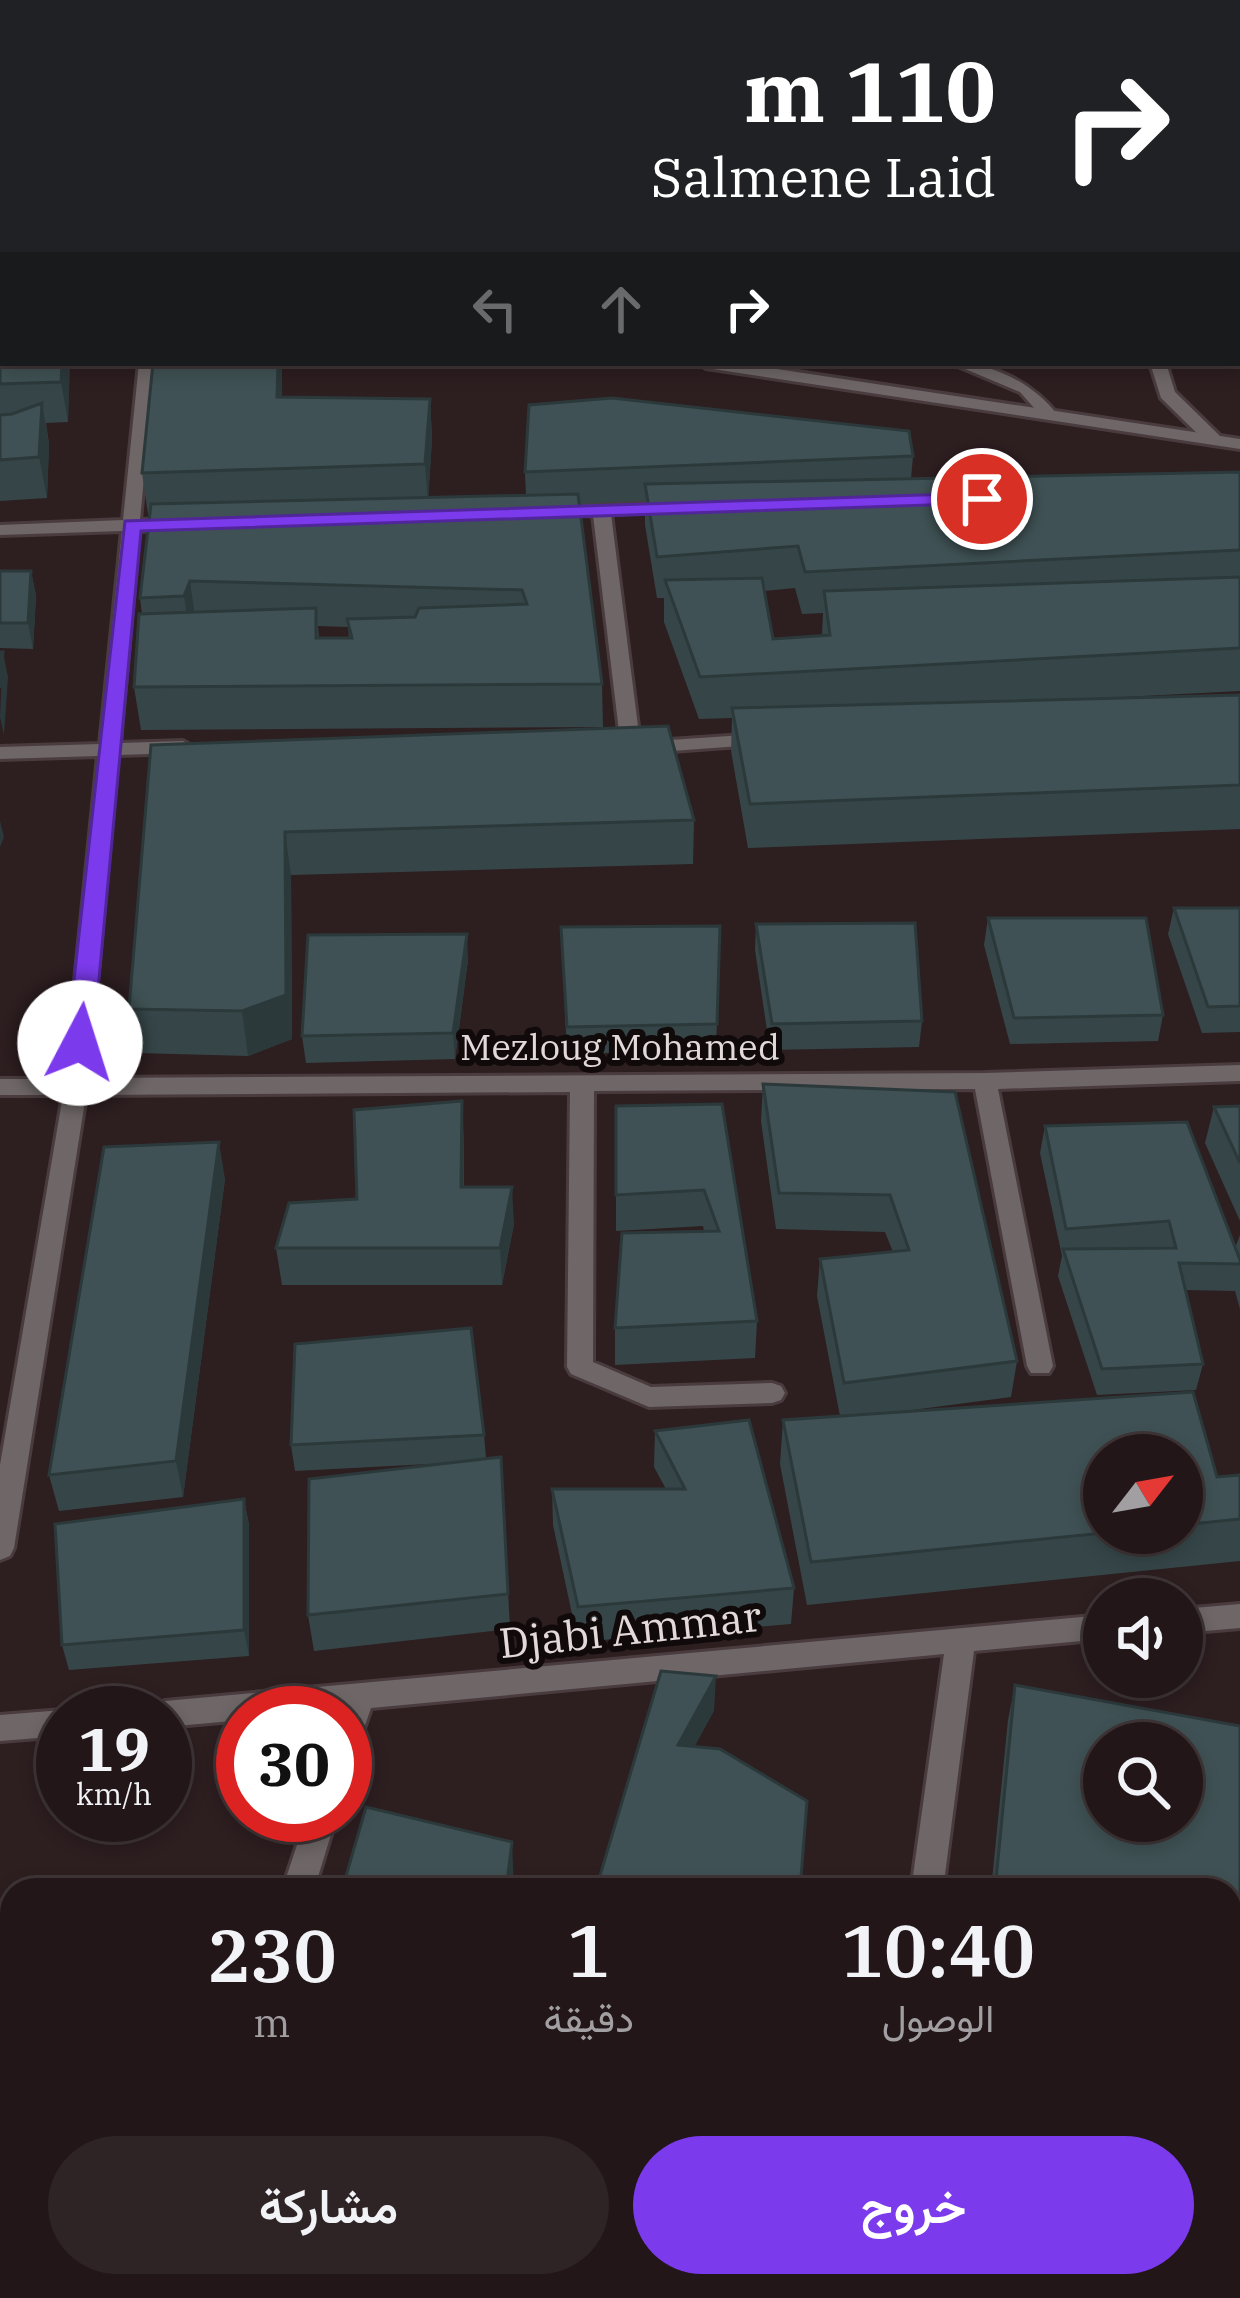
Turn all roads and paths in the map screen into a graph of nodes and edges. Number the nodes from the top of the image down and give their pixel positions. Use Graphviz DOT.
graph roads {
  1 [pos="148,366"];
  2 [pos="726,366"];
  3 [pos="967,366"];
  4 [pos="1159,366"];
  5 [pos="1049,414"];
  6 [pos="1213,439"];
  7 [pos="1240,444"];
  8 [pos="696,507"];
  9 [pos="601,509"];
  10 [pos="530,512"];
  11 [pos="202,523"];
  12 [pos="132,526"];
  13 [pos="0,530"];
  14 [pos="772,740"];
  15 [pos="108,747"];
  16 [pos="203,747"];
  17 [pos="607,748"];
  18 [pos="631,748"];
  19 [pos="0,753"];
  20 [pos="1240,1073"];
  21 [pos="986,1081"];
  22 [pos="582,1082"];
  23 [pos="76,1085"];
  24 [pos="0,1087"];
  25 [pos="1040,1366"];
  26 [pos="772,1393"];
  27 [pos="0,1548"];
  28 [pos="1240,1616"];
  29 [pos="1203,1619"];
  30 [pos="1083,1630"];
  31 [pos="961,1639"];
  32 [pos="372,1696"];
  33 [pos="36,1725"];
  34 [pos="0,1728"];
  35 [pos="313,1842"];
  36 [pos="302,1878"];
  37 [pos="929,1878"];
  1 -- 12 [label="street"];
  2 -- 5 [label="street"];
  3 -- 5 [label="street"];
  4 -- 6 [label="street"];
  5 -- 6 [label="street"];
  6 -- 7 [label="street"];
  8 -- 9 [label="street"];
  9 -- 10 [label="street"];
  9 -- 18 [label="street"];
  11 -- 12 [label="street"];
  12 -- 13 [label="street"];
  12 -- 15 [label="street"];
  14 -- 18 [label="street"];
  15 -- 16 [label="street"];
  15 -- 19 [label="street"];
  15 -- 23 [label="street"];
  17 -- 18 [label="street"];
  20 -- 21 [label="street, Mezloug Mohamed"];
  21 -- 22 [label="street, Mezloug Mohamed"];
  21 -- 25 [label="street"];
  22 -- 23 [label="street, Mezloug Mohamed"];
  22 -- 26 [label="street"];
  23 -- 24 [label="street, Mezloug Mohamed"];
  23 -- 27 [label="street"];
  28 -- 29 [label="street"];
  30 -- 31 [label="street, Djabi Ammar"];
  31 -- 32 [label="street, Djabi Ammar"];
  31 -- 37 [label="street"];
  33 -- 34 [label="street"];
  35 -- 36 [label="street"];
}
